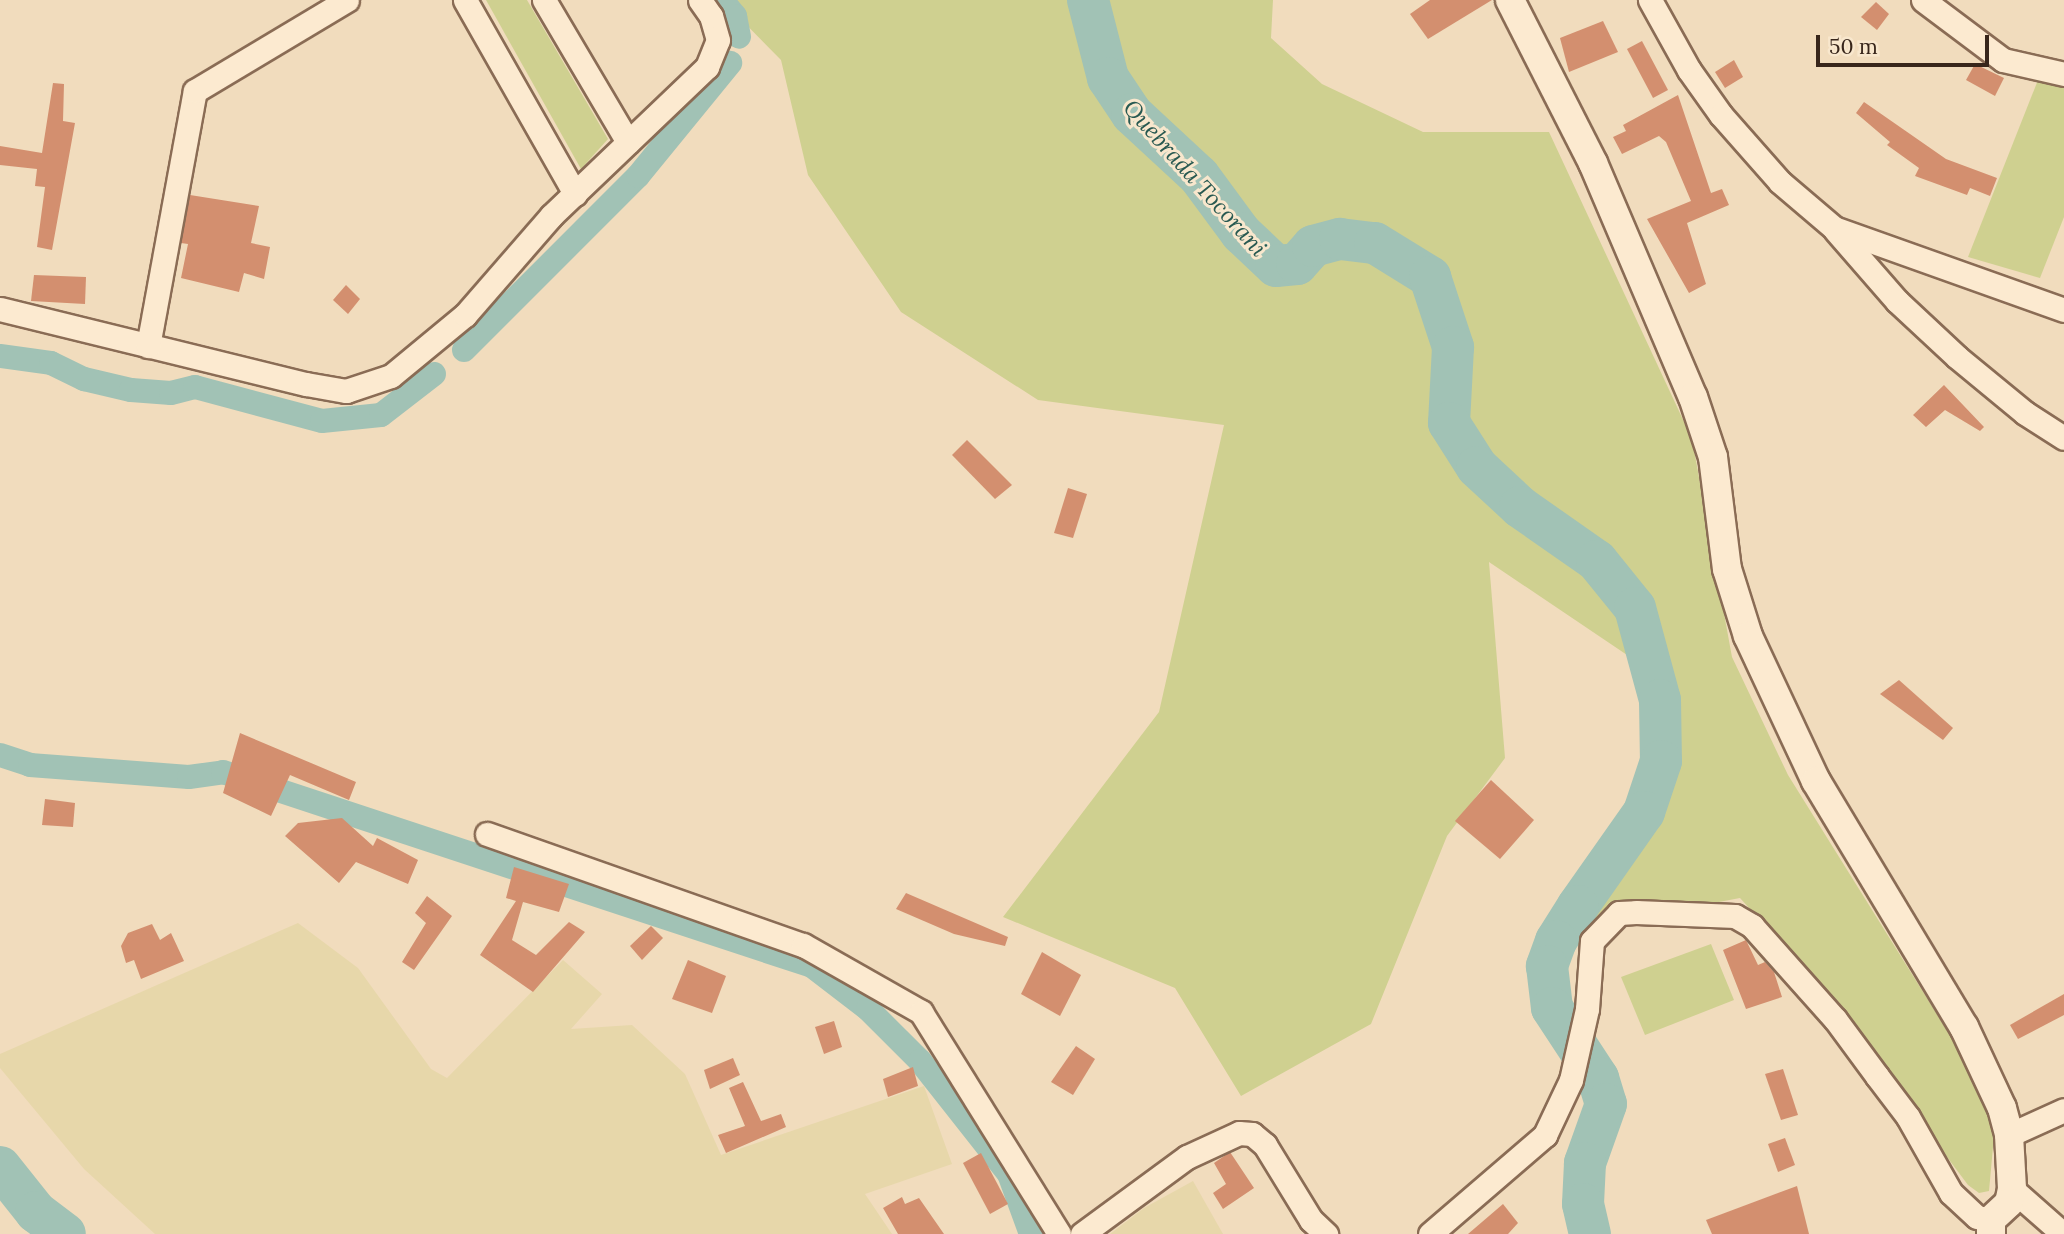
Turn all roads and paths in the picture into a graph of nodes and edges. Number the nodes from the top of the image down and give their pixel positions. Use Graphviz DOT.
graph roads {
  1 [pos="347,0"];
  2 [pos="466,0"];
  3 [pos="544,0"];
  4 [pos="700,0"];
  5 [pos="1510,0"];
  6 [pos="1650,0"];
  7 [pos="1923,0"];
  8 [pos="2064,74"];
  9 [pos="628,142"];
  10 [pos="575,194"];
  11 [pos="1834,228"];
  12 [pos="0,309"];
  13 [pos="2064,310"];
  14 [pos="148,346"];
  15 [pos="2064,438"];
  16 [pos="487,834"];
  17 [pos="2064,1111"];
  18 [pos="2009,1135"];
  19 [pos="2012,1189"];
  20 [pos="1991,1227"];
  21 [pos="1059,1234"];
  22 [pos="1082,1234"];
  23 [pos="1326,1234"];
  24 [pos="1430,1234"];
  25 [pos="2063,1234"];
  1 -- 14 [label="street"];
  2 -- 10 [label="street"];
  3 -- 9 [label="street"];
  4 -- 9 [label="street"];
  5 -- 18 [label="street"];
  6 -- 11 [label="street"];
  7 -- 8 [label="street"];
  9 -- 10 [label="street"];
  10 -- 14 [label="street"];
  11 -- 13 [label="street"];
  11 -- 15 [label="street"];
  12 -- 14 [label="street"];
  16 -- 21 [label="street"];
  17 -- 18 [label="street"];
  18 -- 19 [label="street"];
  19 -- 20 [label="street"];
  19 -- 25 [label="street"];
  20 -- 24 [label="street"];
  22 -- 23 [label="street"];
}
